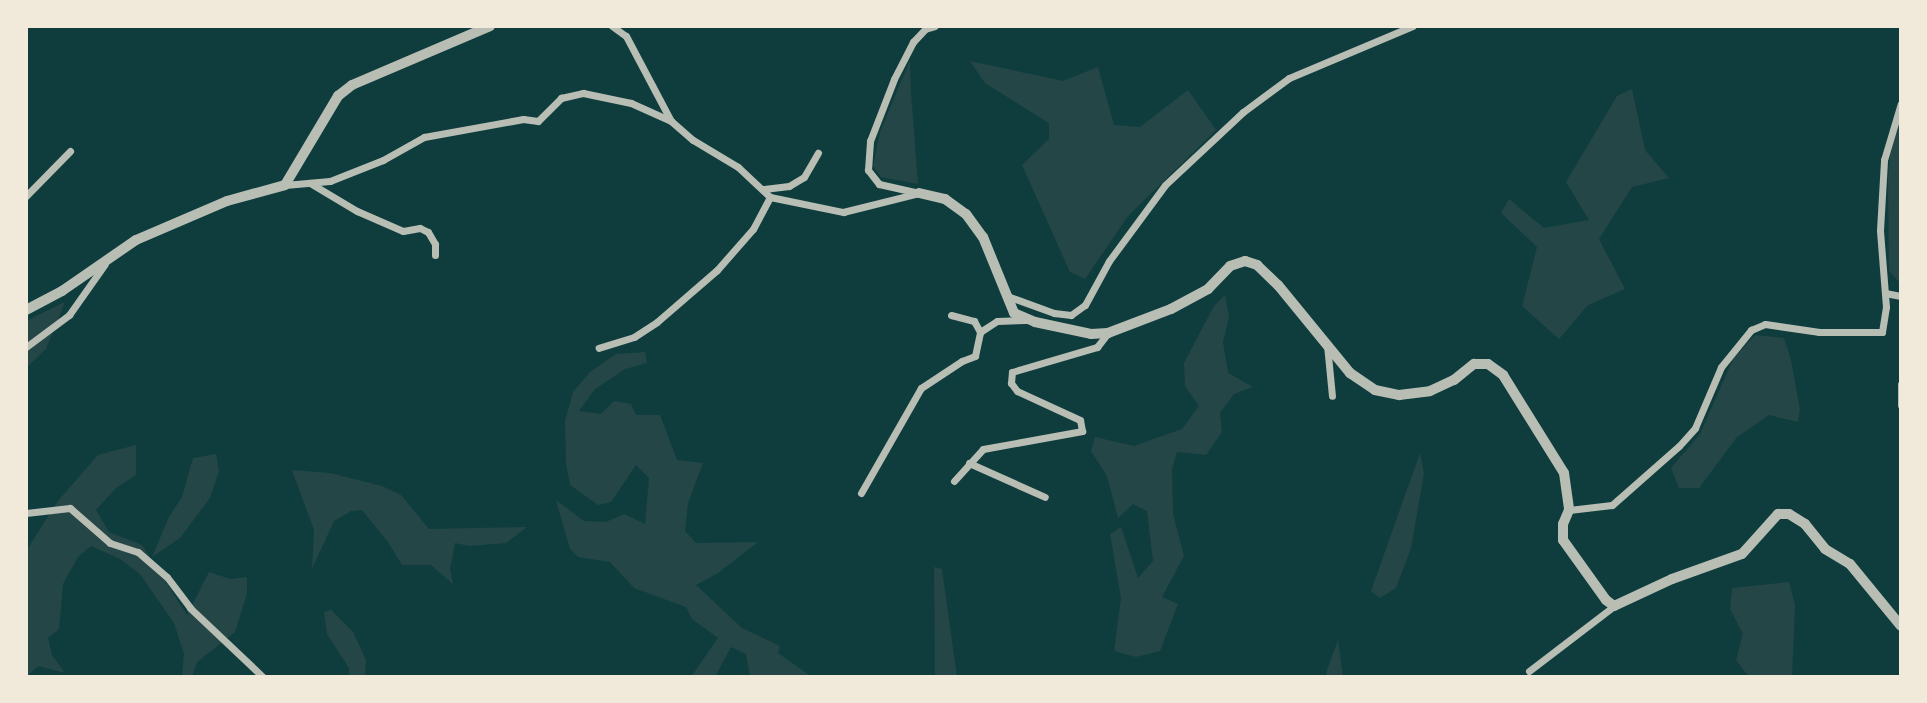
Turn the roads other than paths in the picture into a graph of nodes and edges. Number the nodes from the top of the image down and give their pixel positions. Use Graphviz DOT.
graph roads {
  1 [pos="490,26"];
  2 [pos="612,26"];
  3 [pos="935,26"];
  4 [pos="1413,26"];
  5 [pos="1901,103"];
  6 [pos="671,121"];
  7 [pos="70,151"];
  8 [pos="818,153"];
  9 [pos="309,183"];
  10 [pos="285,185"];
  11 [pos="764,189"];
  12 [pos="919,193"];
  13 [pos="26,196"];
  14 [pos="770,197"];
  15 [pos="435,255"];
  16 [pos="107,260"];
  17 [pos="1885,293"];
  18 [pos="1006,296"];
  19 [pos="1901,296"];
  20 [pos="26,310"];
  21 [pos="951,315"];
  22 [pos="1031,320"];
  23 [pos="980,332"];
  24 [pos="1108,333"];
  25 [pos="1327,344"];
  26 [pos="26,347"];
  27 [pos="599,348"];
  28 [pos="1901,384"];
  29 [pos="1332,396"];
  30 [pos="1901,405"];
  31 [pos="969,463"];
  32 [pos="954,481"];
  33 [pos="861,493"];
  34 [pos="1045,496"];
  35 [pos="1569,510"];
  36 [pos="26,513"];
  37 [pos="1614,606"];
  38 [pos="1901,626"];
  39 [pos="1529,671"];
  40 [pos="263,677"];
  1 -- 10 [label="street"];
  2 -- 6 [label="street"];
  3 -- 12 [label="street"];
  4 -- 18 [label="street"];
  5 -- 17 [label="street"];
  6 -- 9 [label="street"];
  6 -- 11 [label="street"];
  7 -- 13 [label="street"];
  8 -- 11 [label="street"];
  9 -- 10 [label="street"];
  9 -- 15 [label="street"];
  10 -- 16 [label="street"];
  11 -- 14 [label="street"];
  12 -- 14 [label="street"];
  12 -- 18 [label="street"];
  14 -- 27 [label="street"];
  16 -- 20 [label="street"];
  16 -- 26 [label="street"];
  17 -- 19 [label="street"];
  17 -- 35 [label="street"];
  18 -- 22 [label="street"];
  21 -- 23 [label="street"];
  22 -- 23 [label="street"];
  22 -- 24 [label="street"];
  23 -- 33 [label="street"];
  24 -- 25 [label="street"];
  24 -- 31 [label="street"];
  25 -- 29 [label="street"];
  25 -- 35 [label="street"];
  28 -- 30 [label="street"];
  31 -- 32 [label="street"];
  31 -- 34 [label="street"];
  35 -- 37 [label="street"];
  36 -- 40 [label="street"];
  37 -- 38 [label="street"];
  37 -- 39 [label="street"];
}
